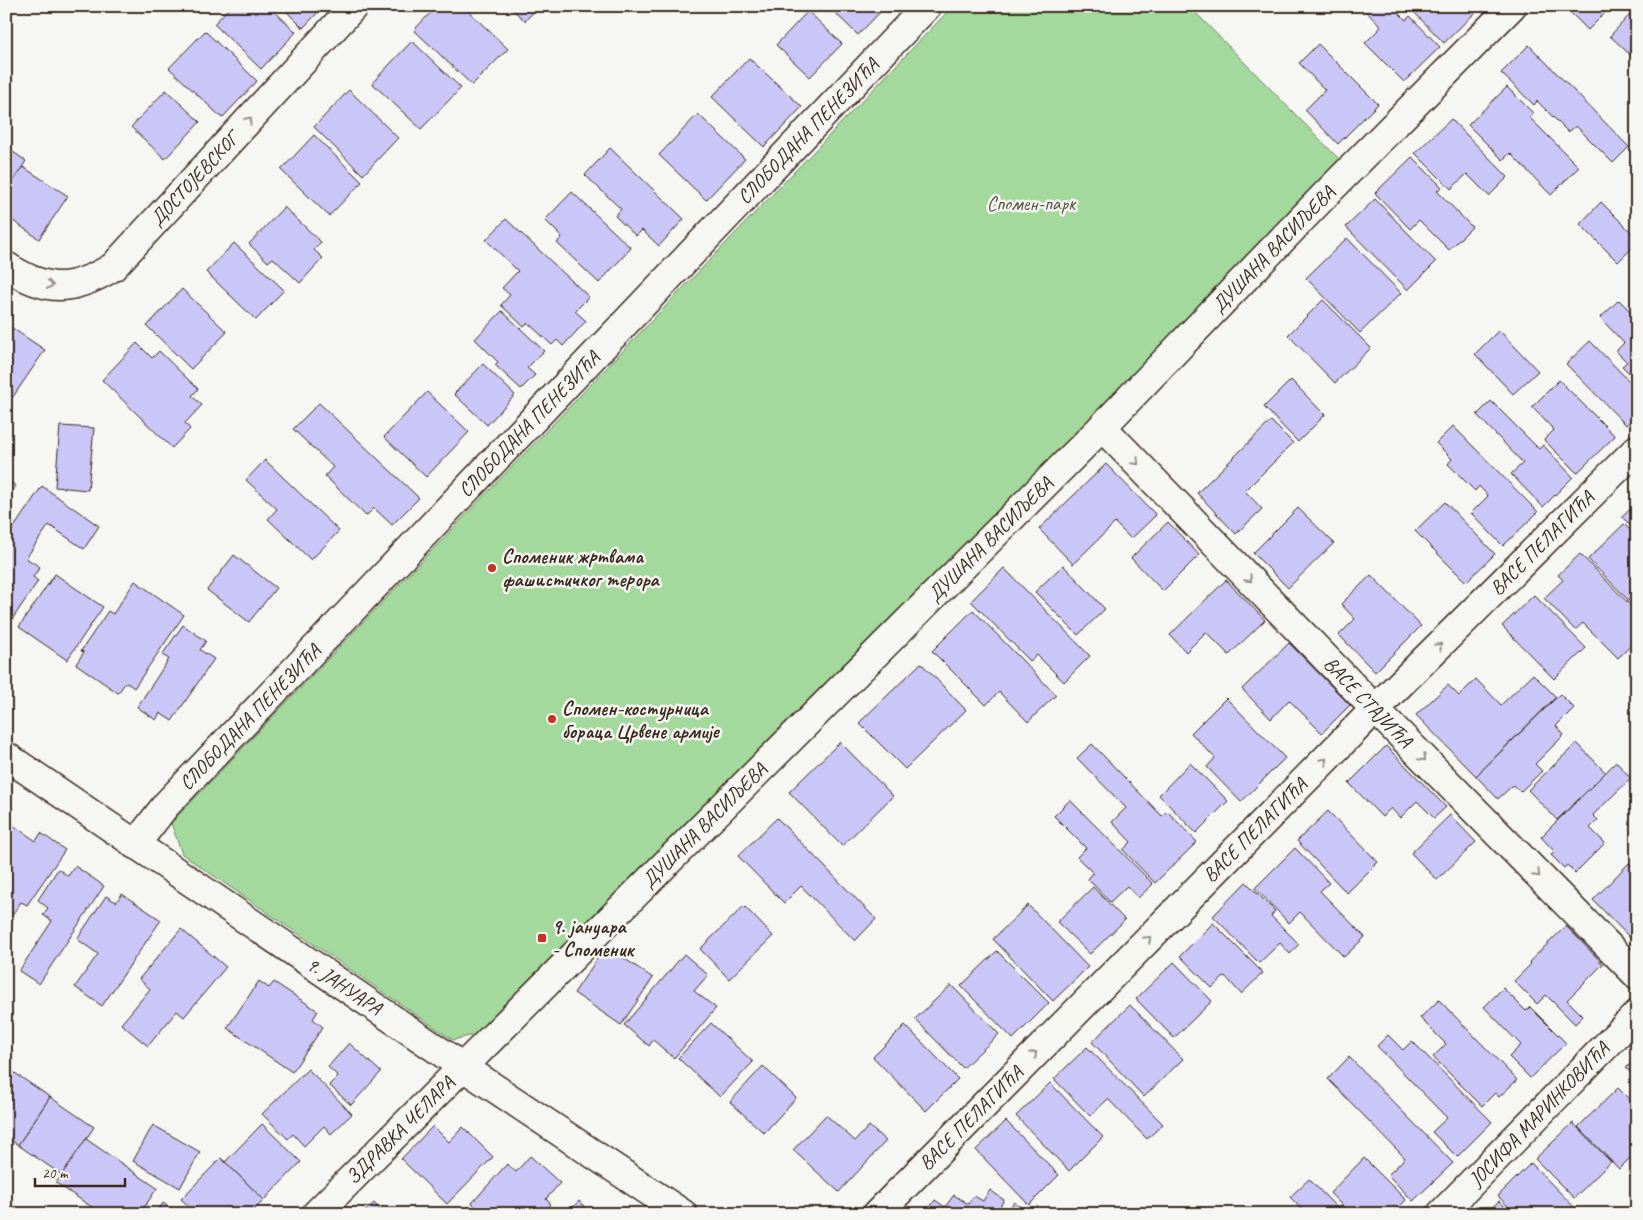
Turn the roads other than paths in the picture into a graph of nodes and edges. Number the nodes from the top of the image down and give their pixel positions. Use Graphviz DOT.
graph roads {
  1 [pos="354,6"];
  2 [pos="926,6"];
  3 [pos="1512,6"];
  4 [pos="6,266"];
  5 [pos="1102,427"];
  6 [pos="1637,449"];
  7 [pos="1375,709"];
  8 [pos="6,756"];
  9 [pos="134,845"];
  10 [pos="1637,974"];
  11 [pos="1637,1014"];
  12 [pos="463,1067"];
  13 [pos="316,1214"];
  14 [pos="683,1214"];
  15 [pos="877,1214"];
  16 [pos="1441,1214"];
  4 -- 1 [label="street, ДОСТОЈЕВСКОГ, one-way"];
  2 -- 9 [label="street, СЛОБОДАНА ПЕНЕЗИЋА"];
  3 -- 5 [label="street, ДУШАНА ВАСИЉЕВА"];
  5 -- 7 [label="street, ВАСЕ СТАЈИЋА, one-way"];
  5 -- 12 [label="street, ДУШАНА ВАСИЉЕВА"];
  7 -- 6 [label="street, ВАСЕ ПЕЛАГИЋА, one-way"];
  7 -- 10 [label="street, ВАСЕ СТАЈИЋА, one-way"];
  15 -- 7 [label="street, ВАСЕ ПЕЛАГИЋА, one-way"];
  8 -- 9 [label="street, 9. ЈАНУАРА"];
  9 -- 12 [label="street, 9. ЈАНУАРА"];
  11 -- 16 [label="street, ЈОСИФА МАРИНКОВИЋА"];
  12 -- 13 [label="street, ЗДРАВКА ЧЕЛАРА"];
  12 -- 14 [label="street, 9. ЈАНУАРА"];
}
